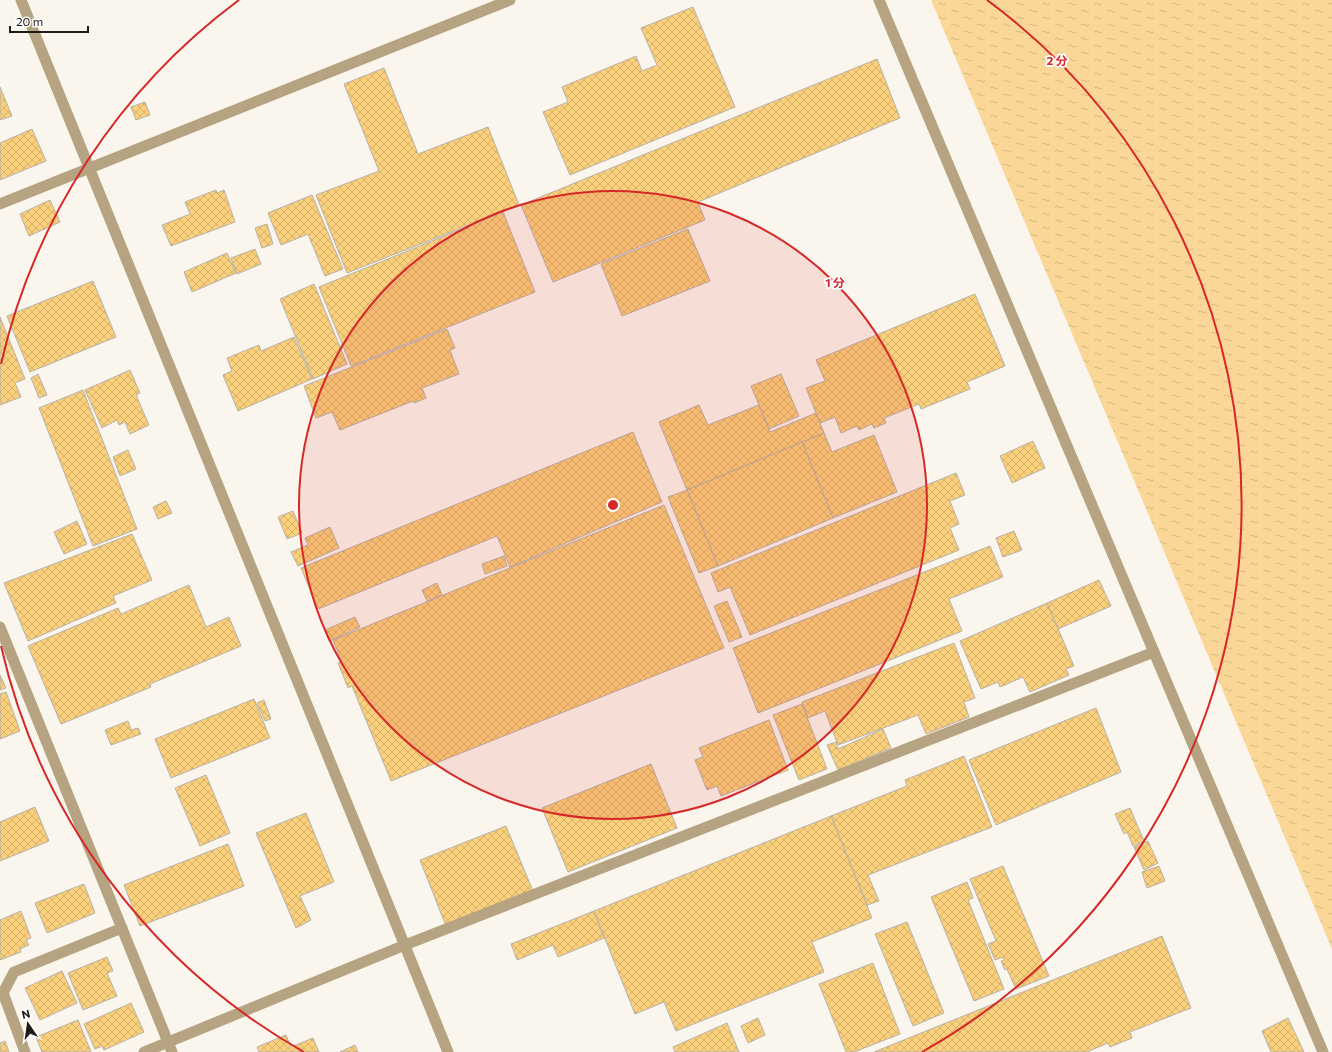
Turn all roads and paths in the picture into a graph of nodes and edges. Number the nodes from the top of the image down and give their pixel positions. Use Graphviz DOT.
graph roads {
  1 [pos="21,0"];
  2 [pos="510,0"];
  3 [pos="879,0"];
  4 [pos="89,168"];
  5 [pos="0,204"];
  6 [pos="0,627"];
  7 [pos="1154,652"];
  8 [pos="122,928"];
  9 [pos="405,945"];
  10 [pos="170,1047"];
  11 [pos="25,1052"];
  12 [pos="144,1052"];
  13 [pos="448,1052"];
  14 [pos="1323,1052"];
  1 -- 4 [label="street"];
  2 -- 4 [label="street"];
  3 -- 7 [label="street"];
  4 -- 5 [label="street"];
  4 -- 9 [label="street"];
  6 -- 8 [label="street"];
  7 -- 9 [label="street"];
  7 -- 14 [label="street"];
  8 -- 10 [label="street"];
  8 -- 11 [label="street"];
  9 -- 10 [label="street"];
  9 -- 13 [label="street"];
  10 -- 12 [label="street"];
}
